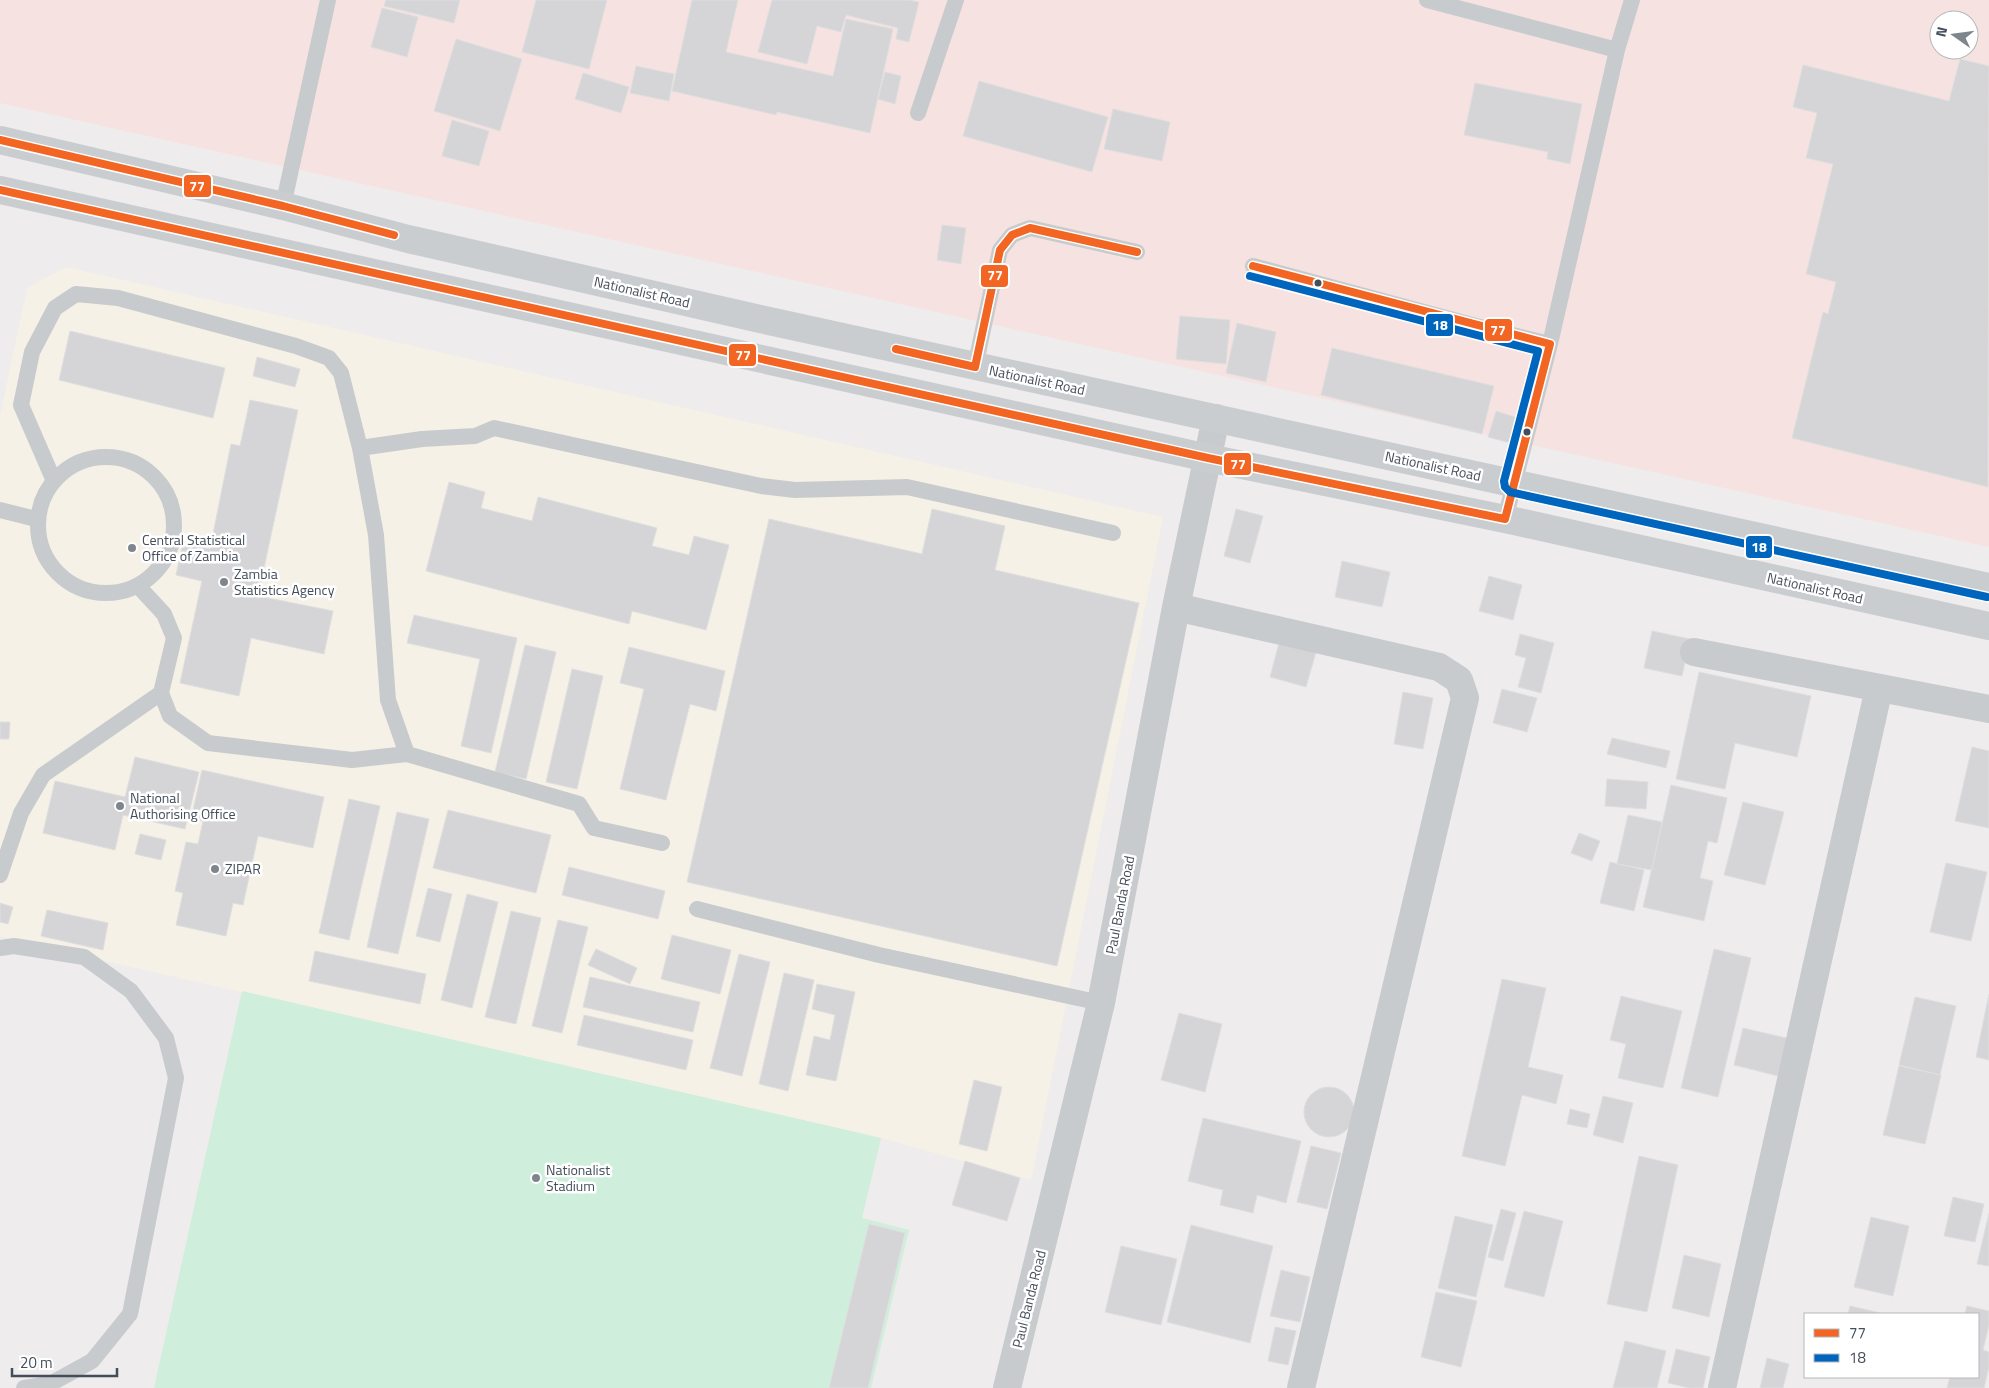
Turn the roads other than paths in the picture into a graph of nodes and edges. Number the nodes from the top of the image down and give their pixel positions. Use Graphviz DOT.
graph roads {
  1 [pos="328,0"];
  2 [pos="956,0"];
  3 [pos="1427,0"];
  4 [pos="1632,0"];
  5 [pos="1618,50"];
  6 [pos="918,113"];
  7 [pos="0,140"];
  8 [pos="0,190"];
  9 [pos="283,206"];
  10 [pos="1137,252"];
  11 [pos="1253,266"];
  12 [pos="1550,344"];
  13 [pos="975,366"];
  14 [pos="1216,418"];
  15 [pos="360,448"];
  16 [pos="1208,458"];
  17 [pos="54,481"];
  18 [pos="1514,484"];
  19 [pos="0,510"];
  20 [pos="36,519"];
  21 [pos="1505,519"];
  22 [pos="1113,533"];
  23 [pos="1989,586"];
  24 [pos="139,587"];
  25 [pos="1176,607"];
  26 [pos="1989,626"];
  27 [pos="1694,652"];
  28 [pos="1879,688"];
  29 [pos="161,693"];
  30 [pos="1989,709"];
  31 [pos="406,754"];
  32 [pos="662,843"];
  33 [pos="0,876"];
  34 [pos="697,908"];
  35 [pos="0,948"];
  36 [pos="1101,1003"];
  37 [pos="1013,1387"];
  38 [pos="24,1388"];
  39 [pos="1301,1388"];
  40 [pos="1722,1388"];
  1 -- 9 [label="lane"];
  2 -- 6 [label="lane"];
  3 -- 5 [label="lane"];
  4 -- 5 [label="lane"];
  5 -- 12 [label="lane"];
  7 -- 9 [label="main road, Nationalist Road"];
  8 -- 16 [label="main road, Nationalist Road"];
  9 -- 13 [label="main road, Nationalist Road"];
  10 -- 13 [label="lane"];
  11 -- 12 [label="lane"];
  12 -- 18 [label="lane"];
  13 -- 14 [label="main road, Nationalist Road"];
  14 -- 16 [label="street, Paul Banda Road"];
  14 -- 18 [label="main road, Nationalist Road"];
  15 -- 17 [label="lane"];
  15 -- 22 [label="lane"];
  15 -- 31 [label="lane"];
  16 -- 21 [label="main road, Nationalist Road"];
  16 -- 25 [label="street, Paul Banda Road"];
  17 -- 20 [label="lane"];
  17 -- 24 [label="lane"];
  18 -- 21 [label="lane"];
  18 -- 23 [label="main road, Nationalist Road"];
  19 -- 20 [label="lane"];
  20 -- 24 [label="lane"];
  21 -- 26 [label="main road, Nationalist Road"];
  24 -- 29 [label="lane"];
  25 -- 36 [label="street, Paul Banda Road"];
  25 -- 39 [label="street"];
  27 -- 28 [label="street"];
  28 -- 30 [label="street"];
  28 -- 40 [label="street"];
  29 -- 31 [label="lane"];
  29 -- 33 [label="lane"];
  31 -- 32 [label="lane"];
  34 -- 36 [label="lane"];
  35 -- 38 [label="lane"];
  36 -- 37 [label="street, Paul Banda Road"];
}
